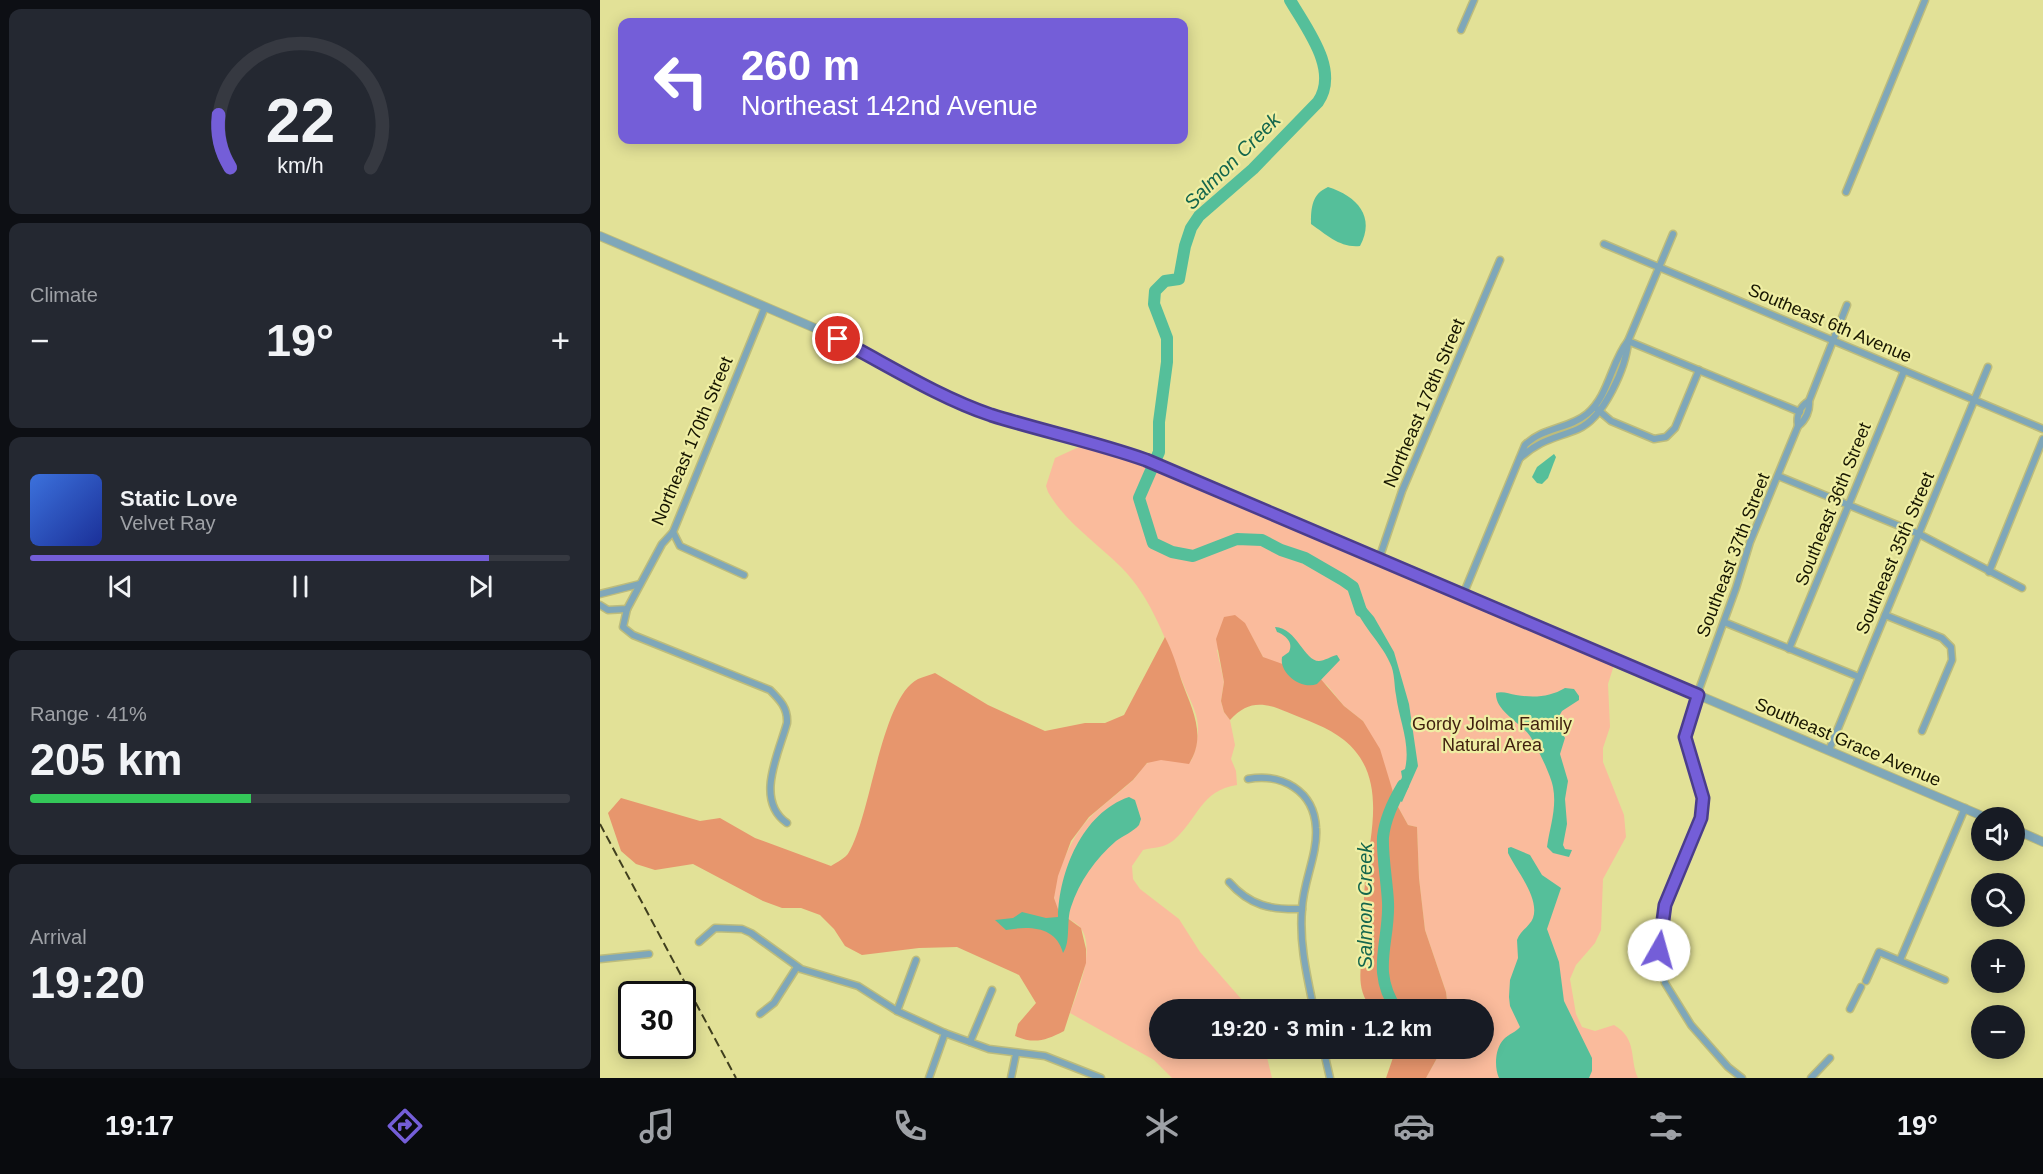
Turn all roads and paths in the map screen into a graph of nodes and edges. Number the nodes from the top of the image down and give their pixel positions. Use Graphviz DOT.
graph roads {
  1 [pos="1474,0"];
  2 [pos="1925,0"];
  3 [pos="1461,30"];
  4 [pos="1846,192"];
  5 [pos="1673,234"];
  6 [pos="600,236"];
  7 [pos="1604,244"];
  8 [pos="1500,261"];
  9 [pos="1659,267"];
  10 [pos="1847,305"];
  11 [pos="765,307"];
  12 [pos="1628,341"];
  13 [pos="1833,341"];
  14 [pos="1988,367"];
  15 [pos="1699,370"];
  16 [pos="1904,371"];
  17 [pos="1974,400"];
  18 [pos="1809,401"];
  19 [pos="1597,409"];
  20 [pos="1800,412"];
  21 [pos="1798,426"];
  22 [pos="2043,429"];
  23 [pos="2043,439"];
  24 [pos="1778,476"];
  25 [pos="1849,505"];
  26 [pos="673,532"];
  27 [pos="1919,534"];
  28 [pos="1379,559"];
  29 [pos="1989,572"];
  30 [pos="744,575"];
  31 [pos="640,584"];
  32 [pos="2022,588"];
  33 [pos="600,594"];
  34 [pos="1463,595"];
  35 [pos="600,605"];
  36 [pos="627,609"];
  37 [pos="1885,615"];
  38 [pos="1724,622"];
  39 [pos="1789,649"];
  40 [pos="1859,678"];
  41 [pos="1698,695"];
  42 [pos="1922,730"];
  43 [pos="1829,750"];
  44 [pos="1248,779"];
  45 [pos="1965,808"];
  46 [pos="1971,811"];
  47 [pos="787,822"];
  48 [pos="2025,834"];
  49 [pos="2043,842"];
  50 [pos="1229,882"];
  51 [pos="1302,909"];
  52 [pos="699,942"];
  53 [pos="649,954"];
  54 [pos="600,958"];
  55 [pos="916,960"];
  56 [pos="1900,960"];
  57 [pos="797,967"];
  58 [pos="1945,980"];
  59 [pos="1866,981"];
  60 [pos="1861,987"];
  61 [pos="992,990"];
  62 [pos="1312,999"];
  63 [pos="1850,1009"];
  64 [pos="897,1011"];
  65 [pos="760,1014"];
  66 [pos="945,1033"];
  67 [pos="970,1042"];
  68 [pos="1016,1054"];
  69 [pos="1830,1058"];
  70 [pos="1326,1059"];
  71 [pos="929,1078"];
  72 [pos="1011,1078"];
  73 [pos="1101,1078"];
  74 [pos="1330,1078"];
  75 [pos="1742,1078"];
  76 [pos="1811,1078"];
  1 -- 3 [label="street"];
  2 -- 4 [label="street"];
  5 -- 9 [label="street"];
  6 -- 11 [label="street, Southeast Grace Avenue"];
  7 -- 9 [label="street, Southeast 6th Avenue"];
  8 -- 28 [label="street, Northeast 178th Street"];
  9 -- 12 [label="street"];
  9 -- 13 [label="street, Southeast 6th Avenue"];
  10 -- 13 [label="street, Southeast 37th Street"];
  11 -- 26 [label="street, Northeast 170th Street"];
  11 -- 28 [label="street, Southeast Grace Avenue"];
  12 -- 15 [label="street"];
  12 -- 19 [label="street"];
  13 -- 16 [label="street, Southeast 6th Avenue"];
  13 -- 18 [label="street, Southeast 37th Street"];
  14 -- 17 [label="street, Southeast 35th Street"];
  15 -- 19 [label="street"];
  15 -- 20 [label="street"];
  16 -- 17 [label="street, Southeast 6th Avenue"];
  16 -- 25 [label="street, Southeast 36th Street"];
  17 -- 22 [label="street, Southeast 6th Avenue"];
  17 -- 27 [label="street, Southeast 35th Street"];
  18 -- 20 [label="street, Southeast 37th Street"];
  18 -- 21 [label="street, Southeast 37th Street"];
  19 -- 34 [label="street"];
  20 -- 21 [label="street, Southeast 37th Street"];
  21 -- 24 [label="street, Southeast 37th Street"];
  23 -- 29 [label="street"];
  24 -- 25 [label="street"];
  24 -- 38 [label="street, Southeast 37th Street"];
  25 -- 27 [label="street"];
  25 -- 39 [label="street, Southeast 36th Street"];
  26 -- 30 [label="street"];
  26 -- 31 [label="street, Northeast 170th Street"];
  27 -- 29 [label="street"];
  27 -- 37 [label="street, Southeast 35th Street"];
  28 -- 34 [label="street, Southeast Grace Avenue"];
  29 -- 32 [label="street"];
  31 -- 33 [label="street"];
  31 -- 36 [label="street, Northeast 170th Street"];
  34 -- 41 [label="street, Southeast Grace Avenue"];
  35 -- 36 [label="street"];
  36 -- 47 [label="street"];
  37 -- 40 [label="street, Southeast 35th Street"];
  37 -- 42 [label="street"];
  38 -- 39 [label="street"];
  38 -- 41 [label="street, Southeast 37th Street"];
  39 -- 40 [label="street"];
  40 -- 43 [label="street, Southeast 35th Street"];
  41 -- 43 [label="street, Southeast Grace Avenue"];
  41 -- 75 [label="street, Southeast 37th Street"];
  43 -- 45 [label="street, Southeast Grace Avenue"];
  44 -- 51 [label="street"];
  45 -- 46 [label="street, Southeast Grace Avenue"];
  45 -- 56 [label="street"];
  48 -- 49 [label="street"];
  50 -- 51 [label="street"];
  51 -- 62 [label="street"];
  52 -- 57 [label="street"];
  53 -- 54 [label="street"];
  55 -- 64 [label="street"];
  56 -- 58 [label="street"];
  56 -- 59 [label="street"];
  57 -- 64 [label="street"];
  57 -- 65 [label="street"];
  60 -- 63 [label="street"];
  61 -- 67 [label="street"];
  64 -- 66 [label="street"];
  66 -- 67 [label="street"];
  66 -- 71 [label="street"];
  67 -- 68 [label="street"];
  68 -- 72 [label="street"];
  68 -- 73 [label="street"];
  69 -- 76 [label="street"];
  70 -- 74 [label="street"];
}
